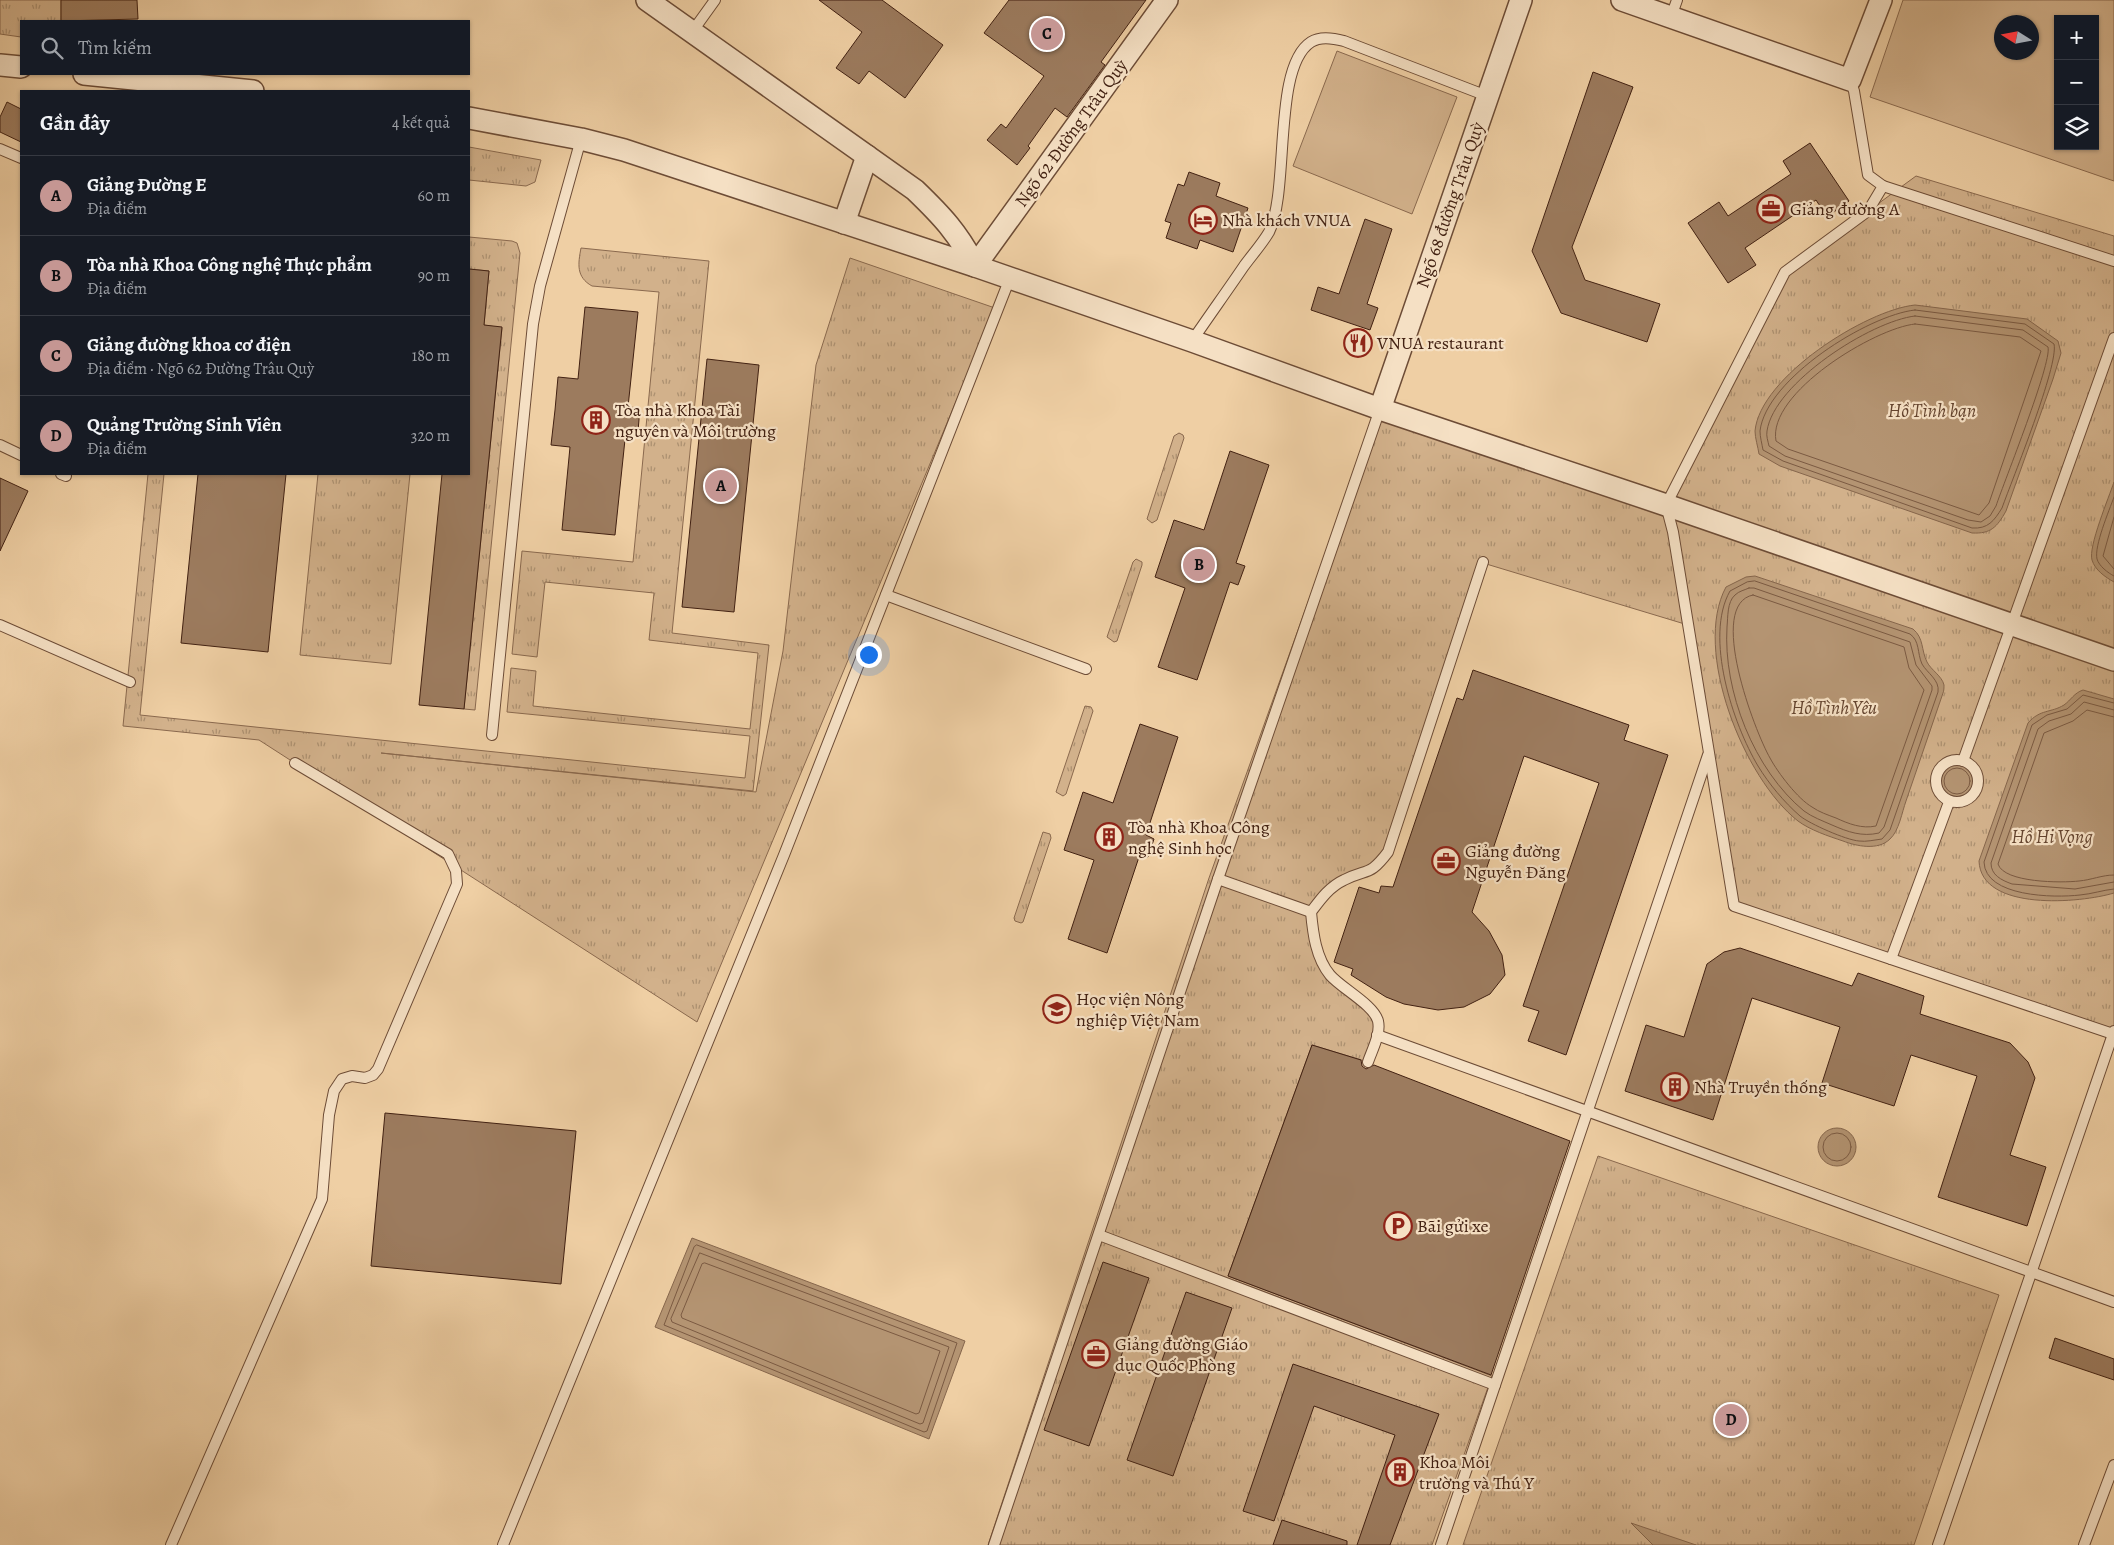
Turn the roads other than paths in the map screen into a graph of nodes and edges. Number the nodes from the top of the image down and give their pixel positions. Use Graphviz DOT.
graph roads {
  1 [pos="648,0"];
  2 [pos="715,0"];
  3 [pos="1166,0"];
  4 [pos="1521,0"];
  5 [pos="1622,0"];
  6 [pos="1881,0"];
  7 [pos="1674,8"];
  8 [pos="692,32"];
  9 [pos="0,65"];
  10 [pos="20,67"];
  11 [pos="94,75"];
  12 [pos="1850,80"];
  13 [pos="243,90"];
  14 [pos="1487,96"];
  15 [pos="470,118"];
  16 [pos="581,139"];
  17 [pos="0,148"];
  18 [pos="867,156"];
  19 [pos="20,158"];
  20 [pos="1882,186"];
  21 [pos="844,223"];
  22 [pos="2114,261"];
  23 [pos="975,266"];
  24 [pos="1010,278"];
  25 [pos="2114,338"];
  26 [pos="1192,341"];
  27 [pos="1380,409"];
  28 [pos="0,445"];
  29 [pos="20,455"];
  30 [pos="1666,505"];
  31 [pos="1483,562"];
  32 [pos="886,595"];
  33 [pos="2012,624"];
  34 [pos="0,625"];
  35 [pos="2114,660"];
  36 [pos="1086,669"];
  37 [pos="130,682"];
  38 [pos="492,735"];
  39 [pos="1709,754"];
  40 [pos="1963,761"];
  41 [pos="295,762"];
  42 [pos="1950,802"];
  43 [pos="1218,879"];
  44 [pos="1311,912"];
  45 [pos="1891,959"];
  46 [pos="2113,1033"];
  47 [pos="1377,1035"];
  48 [pos="1368,1062"];
  49 [pos="1588,1111"];
  50 [pos="1099,1235"];
  51 [pos="2032,1270"];
  52 [pos="2114,1302"];
  53 [pos="1495,1385"];
  54 [pos="2114,1465"];
  55 [pos="171,1545"];
  56 [pos="503,1545"];
  57 [pos="994,1545"];
  58 [pos="1441,1545"];
  59 [pos="1938,1545"];
  60 [pos="2084,1545"];
  1 -- 8 [label="street"];
  2 -- 8 [label="lane"];
  3 -- 23 [label="street, Ngõ 62 Đường Trâu Quỳ"];
  4 -- 14 [label="street, Ngõ 68 đường Trâu Quỳ"];
  5 -- 7 [label="street"];
  6 -- 12 [label="street"];
  7 -- 12 [label="street"];
  8 -- 18 [label="street"];
  9 -- 10 [label="street"];
  11 -- 13 [label="street"];
  12 -- 20 [label="lane"];
  14 -- 26 [label="lane"];
  14 -- 27 [label="street, Ngõ 68 đường Trâu Quỳ"];
  15 -- 16 [label="street"];
  16 -- 21 [label="street"];
  16 -- 38 [label="lane"];
  17 -- 19 [label="lane"];
  18 -- 21 [label="street"];
  18 -- 23 [label="street"];
  20 -- 22 [label="lane"];
  20 -- 30 [label="lane"];
  21 -- 23 [label="street"];
  23 -- 24 [label="street"];
  24 -- 26 [label="street"];
  24 -- 32 [label="lane"];
  25 -- 33 [label="lane"];
  26 -- 27 [label="street"];
  27 -- 30 [label="street"];
  27 -- 43 [label="lane"];
  28 -- 29 [label="lane"];
  30 -- 33 [label="street"];
  30 -- 39 [label="lane"];
  31 -- 44 [label="lane"];
  32 -- 36 [label="lane"];
  32 -- 56 [label="lane"];
  33 -- 35 [label="street"];
  33 -- 40 [label="lane"];
  34 -- 37 [label="lane"];
  39 -- 45 [label="lane"];
  39 -- 49 [label="lane"];
  40 -- 42 [label="lane"];
  40 -- 42 [label="lane"];
  41 -- 55 [label="lane"];
  42 -- 45 [label="lane"];
  43 -- 44 [label="lane"];
  43 -- 50 [label="lane"];
  44 -- 47 [label="lane"];
  45 -- 46 [label="lane"];
  46 -- 51 [label="lane"];
  47 -- 48 [label="lane"];
  47 -- 49 [label="lane"];
  49 -- 51 [label="lane"];
  49 -- 53 [label="lane"];
  50 -- 53 [label="lane"];
  50 -- 57 [label="lane"];
  51 -- 52 [label="lane"];
  51 -- 59 [label="lane"];
  53 -- 58 [label="lane"];
  54 -- 60 [label="lane"];
}
